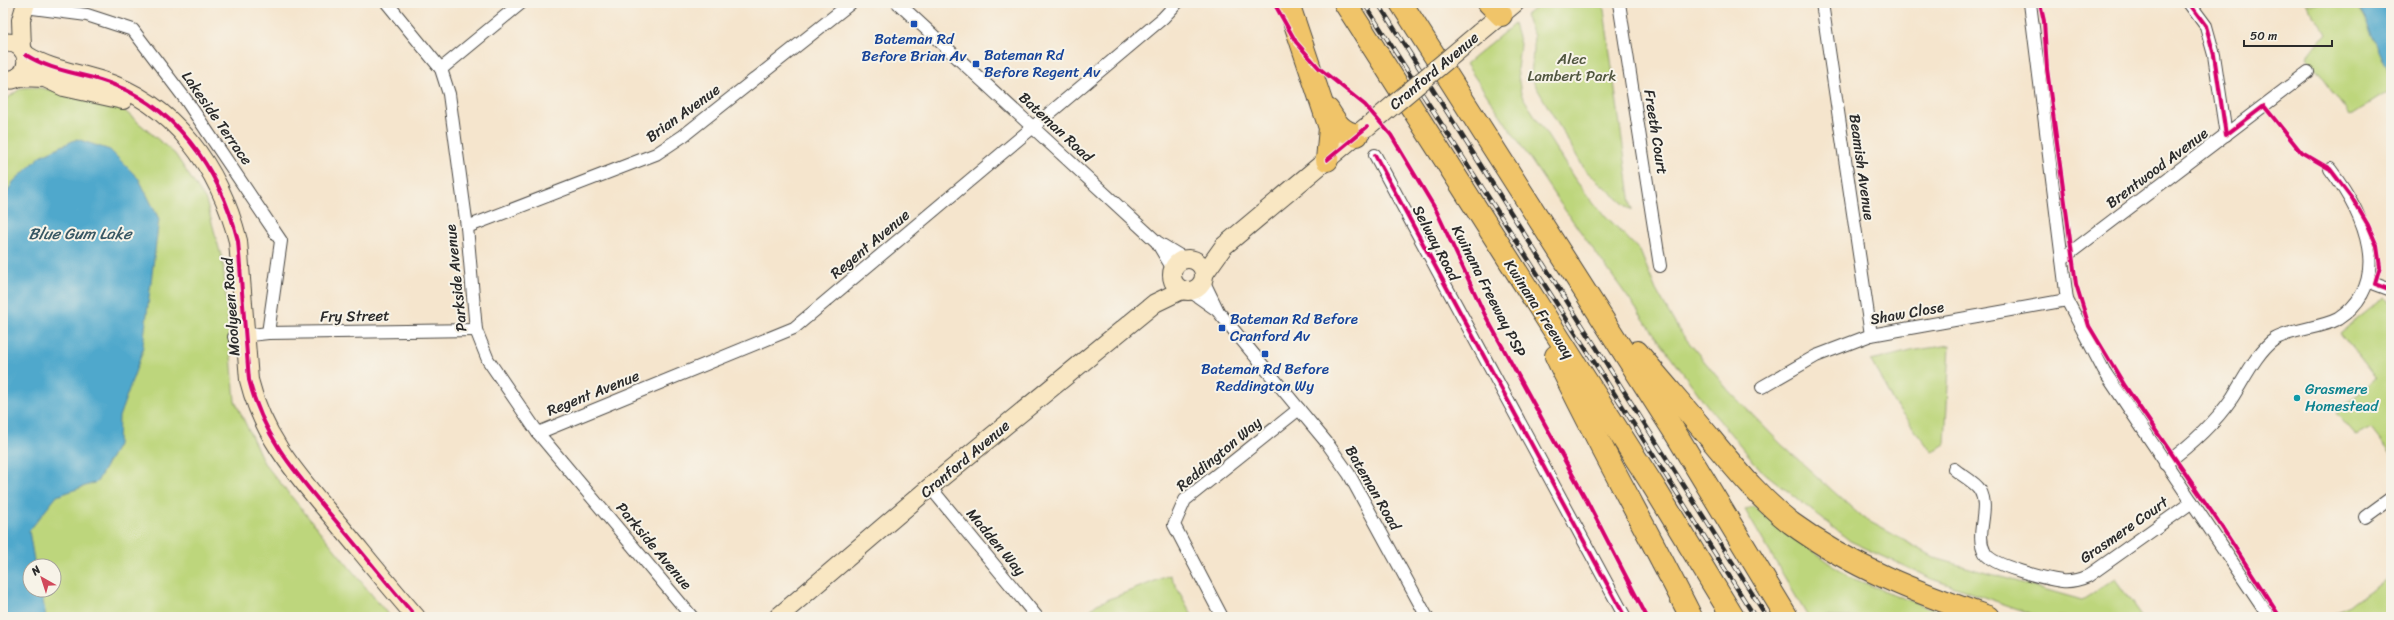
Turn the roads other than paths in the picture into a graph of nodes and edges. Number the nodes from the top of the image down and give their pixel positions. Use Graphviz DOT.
graph roads {
  1 [pos="387,3"];
  2 [pos="521,3"];
  3 [pos="851,3"];
  4 [pos="898,3"];
  5 [pos="1177,3"];
  6 [pos="1288,3"];
  7 [pos="1345,3"];
  8 [pos="1400,3"];
  9 [pos="1619,3"];
  10 [pos="1822,3"];
  11 [pos="2030,3"];
  12 [pos="2189,3"];
  13 [pos="1502,7"];
  14 [pos="24,10"];
  15 [pos="3,42"];
  16 [pos="24,52"];
  17 [pos="441,69"];
  18 [pos="2308,72"];
  19 [pos="9,81"];
  20 [pos="1323,101"];
  21 [pos="1033,128"];
  22 [pos="1362,131"];
  23 [pos="2226,135"];
  24 [pos="1375,155"];
  25 [pos="1327,160"];
  26 [pos="2330,169"];
  27 [pos="467,227"];
  28 [pos="2062,258"];
  29 [pos="1660,266"];
  30 [pos="1188,275"];
  31 [pos="2375,284"];
  32 [pos="1526,289"];
  33 [pos="2391,290"];
  34 [pos="1584,291"];
  35 [pos="2067,300"];
  36 [pos="476,330"];
  37 [pos="268,333"];
  38 [pos="1871,335"];
  39 [pos="240,336"];
  40 [pos="1762,387"];
  41 [pos="1299,409"];
  42 [pos="538,433"];
  43 [pos="2165,464"];
  44 [pos="1954,469"];
  45 [pos="930,488"];
  46 [pos="2391,498"];
  47 [pos="2192,502"];
  48 [pos="2365,517"];
  49 [pos="404,617"];
  50 [pos="416,617"];
  51 [pos="692,617"];
  52 [pos="778,617"];
  53 [pos="1038,617"];
  54 [pos="1222,617"];
  55 [pos="1427,617"];
  56 [pos="1624,617"];
  57 [pos="1691,617"];
  58 [pos="1732,617"];
  59 [pos="1787,617"];
  60 [pos="1988,617"];
  61 [pos="2269,617"];
  1 -- 17 [label="street, Parkside Avenue"];
  2 -- 17 [label="street"];
  3 -- 27 [label="street, Brian Avenue"];
  4 -- 21 [label="street, Bateman Road"];
  5 -- 21 [label="street, Regent Avenue"];
  6 -- 20 [label="highway"];
  7 -- 32 [label="highway, Kwinana Freeway"];
  8 -- 34 [label="highway"];
  9 -- 29 [label="street, Freeth Court"];
  10 -- 38 [label="street, Beamish Avenue"];
  11 -- 28 [label="street"];
  12 -- 23 [label="street"];
  13 -- 22 [label="main road, Cranford Avenue, bridge"];
  14 -- 15 [label="main road"];
  14 -- 16 [label="main road"];
  14 -- 37 [label="street, Lakeside Terrace"];
  15 -- 16 [label="main road, Moolyeen Road"];
  16 -- 19 [label="main road"];
  16 -- 39 [label="main road, Moolyeen Road"];
  17 -- 27 [label="street, Parkside Avenue"];
  18 -- 23 [label="street, Brentwood Avenue"];
  19 -- 39 [label="main road, Moolyeen Road"];
  20 -- 22 [label="highway"];
  20 -- 25 [label="highway"];
  21 -- 30 [label="street, Bateman Road"];
  21 -- 42 [label="street, Regent Avenue"];
  22 -- 25 [label="main road, Cranford Avenue"];
  23 -- 28 [label="street, Brentwood Avenue"];
  24 -- 56 [label="street, Selway Road"];
  25 -- 30 [label="main road, Cranford Avenue"];
  26 -- 31 [label="street"];
  27 -- 36 [label="street, Parkside Avenue"];
  28 -- 35 [label="street"];
  30 -- 41 [label="street, Bateman Road"];
  30 -- 45 [label="main road, Cranford Avenue"];
  31 -- 33 [label="street"];
  31 -- 43 [label="street"];
  32 -- 57 [label="highway"];
  32 -- 58 [label="highway, Kwinana Freeway"];
  34 -- 59 [label="highway"];
  34 -- 60 [label="highway"];
  35 -- 38 [label="street, Shaw Close"];
  35 -- 43 [label="street"];
  36 -- 37 [label="street, Fry Street"];
  36 -- 42 [label="street, Parkside Avenue"];
  37 -- 39 [label="street, Fry Street"];
  38 -- 40 [label="street, Shaw Close"];
  39 -- 49 [label="main road, Moolyeen Road"];
  39 -- 50 [label="main road, Moolyeen Road"];
  41 -- 54 [label="street, Reddington Way"];
  41 -- 55 [label="street, Bateman Road"];
  42 -- 51 [label="street, Parkside Avenue"];
  43 -- 47 [label="street"];
  44 -- 47 [label="street, Grasmere Court"];
  45 -- 52 [label="main road, Cranford Avenue"];
  45 -- 53 [label="street, Madden Way"];
  46 -- 48 [label="street"];
  47 -- 61 [label="street"];
}
